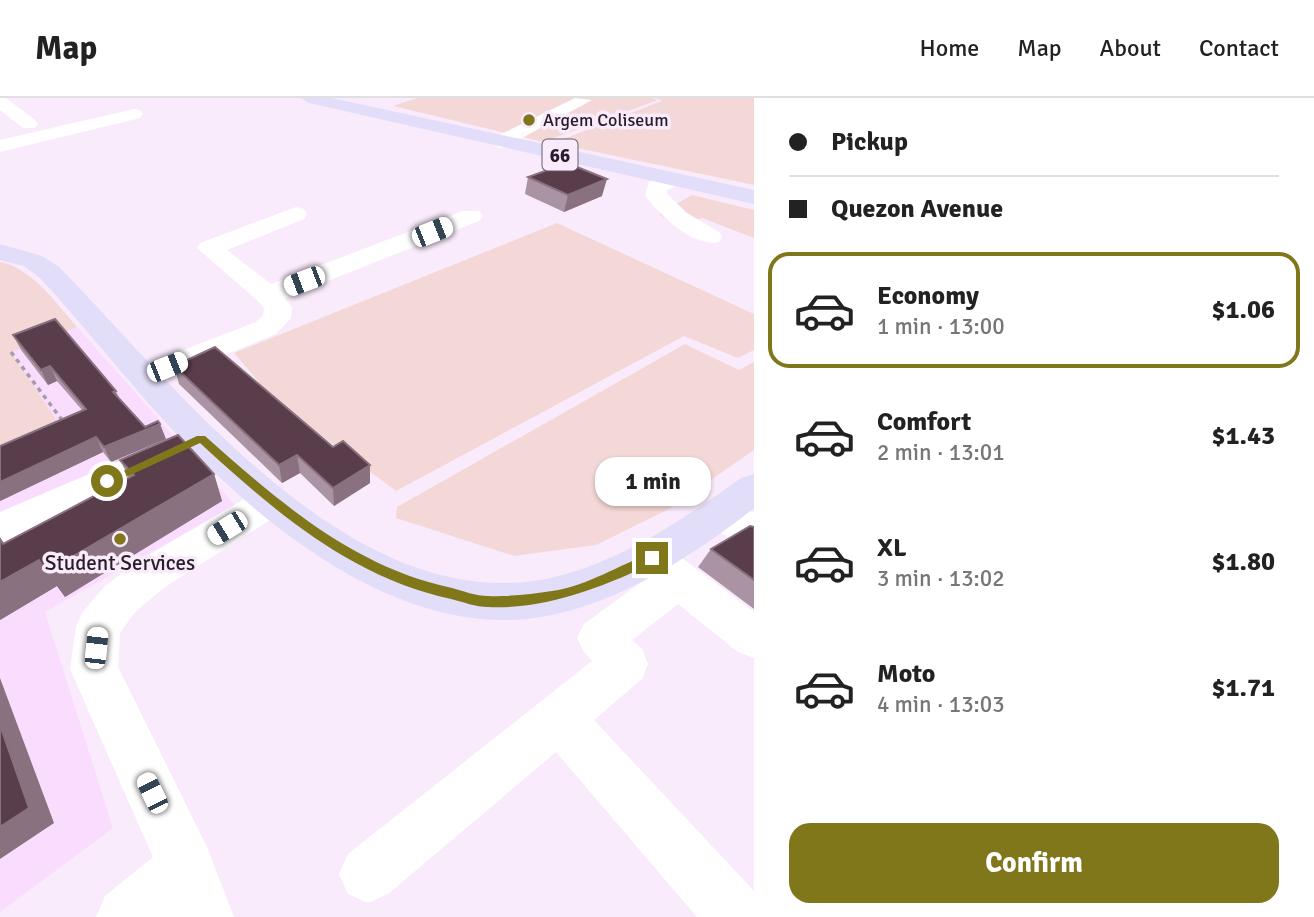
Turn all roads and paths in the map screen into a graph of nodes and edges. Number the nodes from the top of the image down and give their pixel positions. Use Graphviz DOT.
graph roads {
  1 [pos="309,98"];
  2 [pos="584,100"];
  3 [pos="0,102"];
  4 [pos="97,108"];
  5 [pos="134,114"];
  6 [pos="29,124"];
  7 [pos="0,131"];
  8 [pos="500,142"];
  9 [pos="0,146"];
  10 [pos="674,180"];
  11 [pos="754,198"];
  12 [pos="296,214"];
  13 [pos="471,216"];
  14 [pos="710,237"];
  15 [pos="0,252"];
  16 [pos="268,295"];
  17 [pos="11,352"];
  18 [pos="142,377"];
  19 [pos="71,432"];
  20 [pos="201,439"];
  21 [pos="754,488"];
  22 [pos="271,501"];
  23 [pos="721,513"];
  24 [pos="0,529"];
  25 [pos="754,532"];
  26 [pos="665,569"];
  27 [pos="754,638"];
  28 [pos="559,718"];
  29 [pos="368,874"];
  30 [pos="195,892"];
  31 [pos="126,917"];
  32 [pos="737,917"];
  1 -- 8 [label="main road, 66"];
  2 -- 8 [label="street"];
  3 -- 6 [label="street"];
  4 -- 6 [label="street"];
  5 -- 9 [label="street"];
  6 -- 7 [label="street"];
  8 -- 10 [label="main road, 66"];
  10 -- 11 [label="main road, 66"];
  10 -- 14 [label="street"];
  12 -- 16 [label="street"];
  13 -- 16 [label="street"];
  15 -- 18 [label="main road"];
  16 -- 18 [label="street"];
  17 -- 19 [label="path"];
  18 -- 20 [label="main road"];
  20 -- 22 [label="main road"];
  20 -- 24 [label="street"];
  21 -- 23 [label="main road"];
  22 -- 26 [label="main road"];
  22 -- 30 [label="street"];
  23 -- 25 [label="street"];
  23 -- 26 [label="main road"];
  26 -- 27 [label="street"];
  26 -- 28 [label="street"];
  28 -- 29 [label="street"];
  28 -- 32 [label="street"];
  30 -- 31 [label="street"];
}
